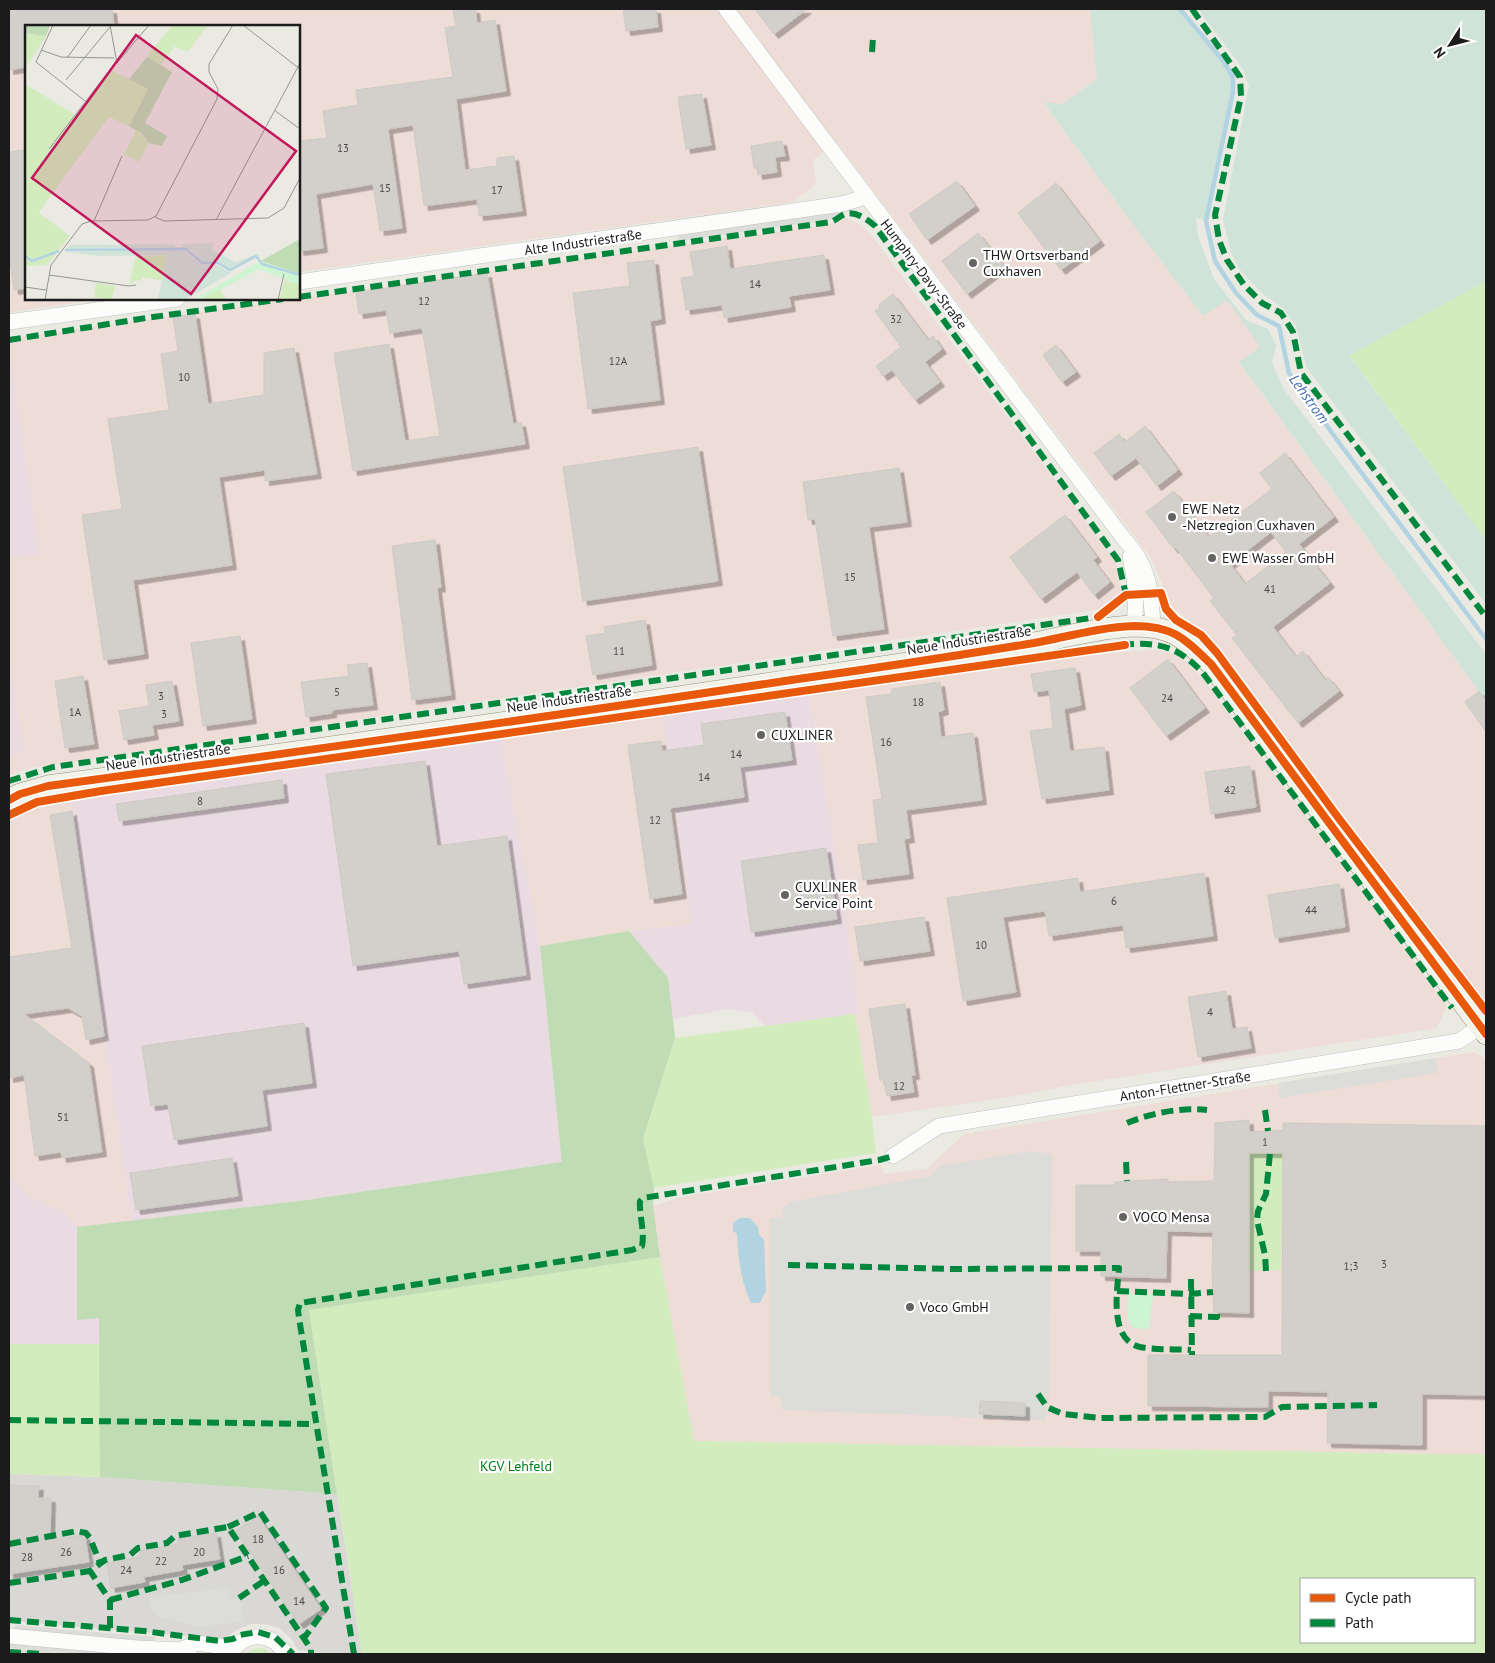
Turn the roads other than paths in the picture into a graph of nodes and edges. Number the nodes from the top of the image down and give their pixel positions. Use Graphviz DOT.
graph roads {
  1 [pos="726,9"];
  2 [pos="865,196"];
  3 [pos="300,282"];
  4 [pos="170,300"];
  5 [pos="9,322"];
  6 [pos="1144,627"];
  7 [pos="9,800"];
  8 [pos="1485,1030"];
  9 [pos="893,1156"];
  10 [pos="9,1636"];
  11 [pos="232,1651"];
  12 [pos="185,1652"];
  13 [pos="286,1654"];
  1 -- 2 [label="street, Humphry-Davy-Straße"];
  2 -- 3 [label="street, Alte Industriestraße"];
  2 -- 6 [label="street, Humphry-Davy-Straße"];
  4 -- 5 [label="street"];
  6 -- 7 [label="street, Neue Industriestraße"];
  6 -- 8 [label="street"];
  8 -- 9 [label="street, Anton-Flettner-Straße"];
  10 -- 12 [label="street"];
  11 -- 12 [label="street"];
  11 -- 13 [label="street"];
}
